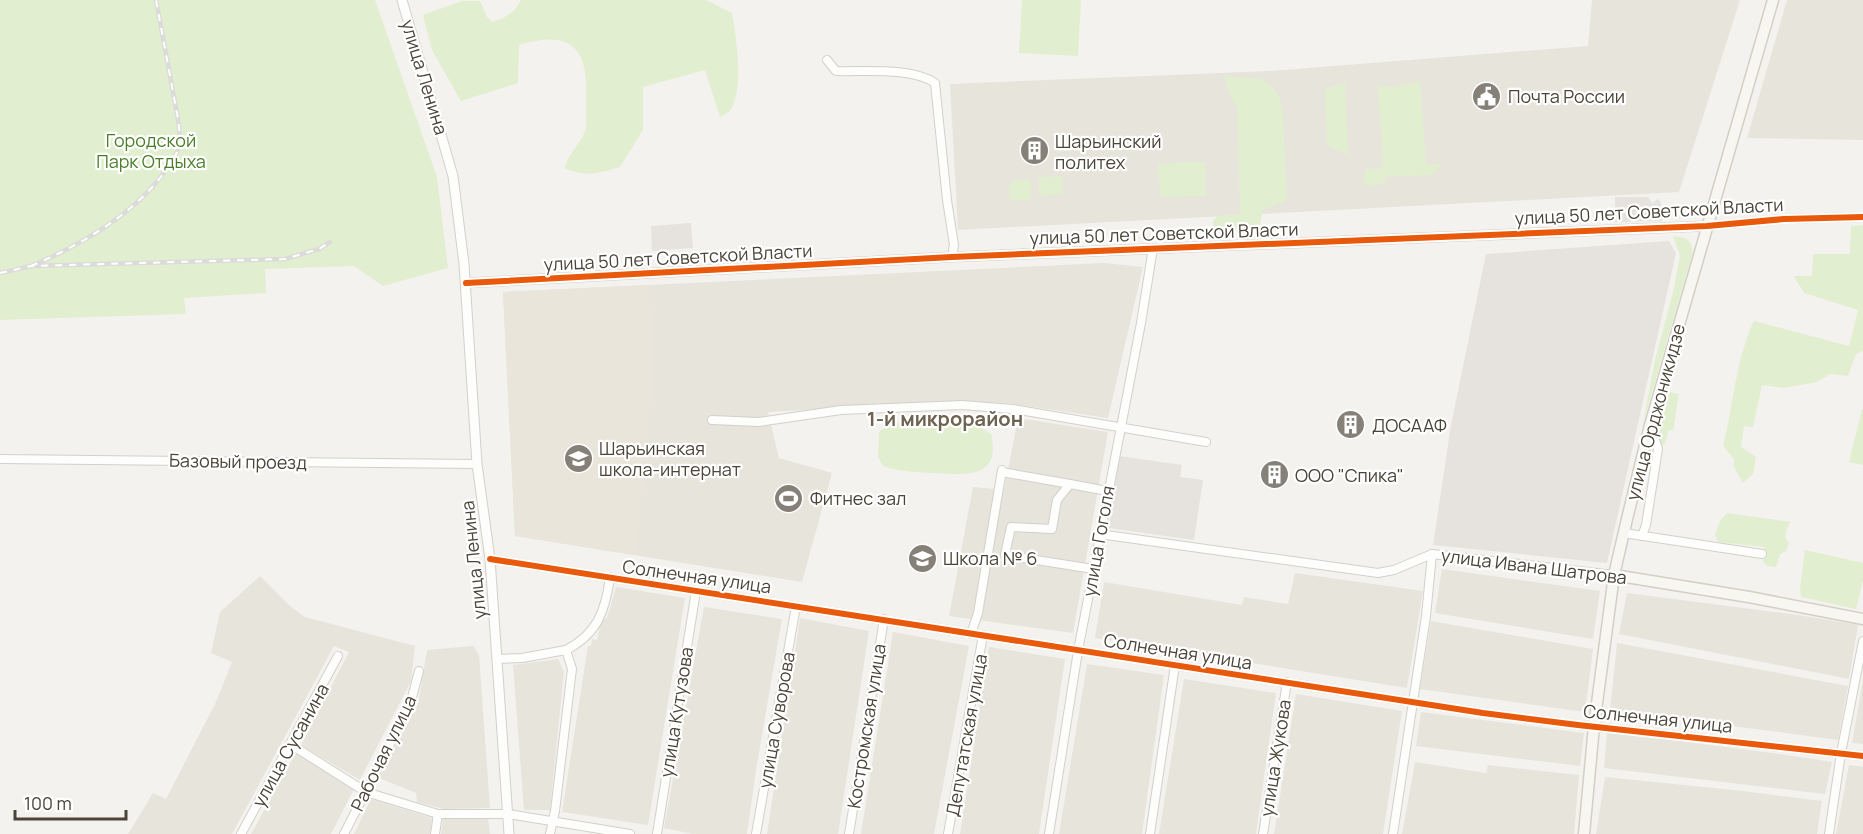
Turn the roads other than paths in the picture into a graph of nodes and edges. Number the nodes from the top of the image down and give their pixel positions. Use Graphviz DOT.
graph roads {
  1 [pos="403,0"];
  2 [pos="1773,0"];
  3 [pos="827,60"];
  4 [pos="1863,217"];
  5 [pos="1707,226"];
  6 [pos="1153,248"];
  7 [pos="952,257"];
  8 [pos="466,283"];
  9 [pos="712,420"];
  10 [pos="1650,425"];
  11 [pos="1120,428"];
  12 [pos="1206,442"];
  13 [pos="0,459"];
  14 [pos="477,464"];
  15 [pos="1070,484"];
  16 [pos="1107,491"];
  17 [pos="1624,533"];
  18 [pos="1099,534"];
  19 [pos="1642,536"];
  20 [pos="1432,554"];
  21 [pos="1761,554"];
  22 [pos="490,559"];
  23 [pos="1093,569"];
  24 [pos="1614,575"];
  25 [pos="610,578"];
  26 [pos="696,591"];
  27 [pos="796,606"];
  28 [pos="884,619"];
  29 [pos="1863,619"];
  30 [pos="970,634"];
  31 [pos="983,636"];
  32 [pos="1863,641"];
  33 [pos="566,650"];
  34 [pos="1078,651"];
  35 [pos="338,656"];
  36 [pos="497,659"];
  37 [pos="1175,665"];
  38 [pos="419,671"];
  39 [pos="1287,682"];
  40 [pos="1412,702"];
  41 [pos="1594,726"];
  42 [pos="290,744"];
  43 [pos="1841,753"];
  44 [pos="1863,756"];
  45 [pos="366,792"];
  46 [pos="438,814"];
  47 [pos="508,814"];
  48 [pos="553,822"];
  49 [pos="241,834"];
  50 [pos="344,834"];
  51 [pos="435,834"];
  52 [pos="509,834"];
  53 [pos="550,834"];
  54 [pos="630,834"];
  55 [pos="657,834"];
  56 [pos="756,834"];
  57 [pos="849,834"];
  58 [pos="948,834"];
  59 [pos="1049,834"];
  60 [pos="1150,834"];
  61 [pos="1263,834"];
  62 [pos="1393,834"];
  63 [pos="1584,834"];
  64 [pos="1829,834"];
  1 -- 8 [label="street, улица Ленина"];
  2 -- 5 [label="main road, улица Орджоникидзе"];
  3 -- 7 [label="street"];
  4 -- 5 [label="street, улица 50 лет Советской Власти"];
  5 -- 6 [label="street, улица 50 лет Советской Власти"];
  5 -- 10 [label="main road, улица Орджоникидзе"];
  6 -- 7 [label="street, улица 50 лет Советской Власти"];
  6 -- 11 [label="street, улица Гоголя"];
  7 -- 8 [label="street, улица 50 лет Советской Власти"];
  8 -- 14 [label="street, улица Ленина"];
  9 -- 11 [label="street"];
  10 -- 17 [label="main road, улица Орджоникидзе"];
  10 -- 19 [label="street"];
  11 -- 12 [label="street"];
  11 -- 16 [label="street, улица Гоголя"];
  13 -- 14 [label="street, Базовый проезд"];
  14 -- 22 [label="street, улица Ленина"];
  15 -- 16 [label="street"];
  15 -- 23 [label="street"];
  15 -- 30 [label="street"];
  16 -- 18 [label="street, улица Гоголя"];
  17 -- 19 [label="street"];
  17 -- 24 [label="main road, улица Орджоникидзе"];
  18 -- 20 [label="street, улица Ивана Шатрова"];
  18 -- 23 [label="street, улица Гоголя"];
  19 -- 21 [label="street"];
  20 -- 24 [label="street, улица Ивана Шатрова"];
  20 -- 40 [label="street"];
  22 -- 25 [label="street, Солнечная улица"];
  22 -- 36 [label="street, улица Ленина"];
  23 -- 34 [label="street, улица Гоголя"];
  24 -- 29 [label="main road, улица Ивана Шатрова"];
  24 -- 41 [label="main road, улица Орджоникидзе"];
  25 -- 26 [label="street, Солнечная улица"];
  25 -- 33 [label="street"];
  26 -- 27 [label="street, Солнечная улица"];
  26 -- 55 [label="street, улица Кутузова"];
  27 -- 28 [label="street, Солнечная улица"];
  27 -- 56 [label="street, улица Суворова"];
  28 -- 30 [label="street, Солнечная улица"];
  28 -- 57 [label="street, Костромская улица"];
  30 -- 31 [label="street, Солнечная улица"];
  31 -- 34 [label="street, Солнечная улица"];
  31 -- 58 [label="street, Депутатская улица"];
  32 -- 43 [label="street"];
  33 -- 36 [label="street"];
  33 -- 48 [label="street"];
  34 -- 37 [label="street, Солнечная улица"];
  34 -- 59 [label="street, улица Гоголя"];
  35 -- 42 [label="street, улица Сусанина"];
  36 -- 47 [label="street, улица Ленина"];
  37 -- 39 [label="street, Солнечная улица"];
  37 -- 60 [label="street"];
  38 -- 45 [label="street, Рабочая улица"];
  39 -- 40 [label="street, Солнечная улица"];
  39 -- 61 [label="street, улица Жукова"];
  40 -- 41 [label="street, Солнечная улица"];
  40 -- 62 [label="street"];
  41 -- 43 [label="street, Солнечная улица"];
  41 -- 63 [label="main road, улица Орджоникидзе"];
  42 -- 45 [label="street"];
  42 -- 49 [label="street, улица Сусанина"];
  43 -- 44 [label="street, Солнечная улица"];
  43 -- 64 [label="street"];
  45 -- 46 [label="street"];
  45 -- 50 [label="street, Рабочая улица"];
  46 -- 47 [label="street"];
  46 -- 51 [label="street"];
  47 -- 48 [label="street"];
  47 -- 52 [label="street, улица Ленина"];
  48 -- 53 [label="street"];
  48 -- 54 [label="street"];
}
